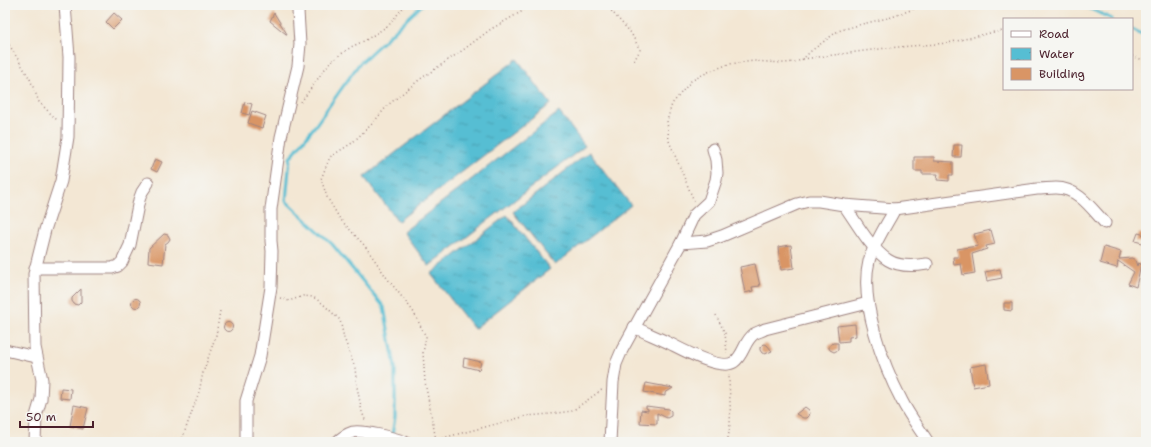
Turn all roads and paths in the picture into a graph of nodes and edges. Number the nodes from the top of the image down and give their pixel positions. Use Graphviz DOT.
graph roads {
  1 [pos="65,5"];
  2 [pos="405,5"];
  3 [pos="530,5"];
  4 [pos="606,5"];
  5 [pos="924,5"];
  6 [pos="298,11"];
  7 [pos="1003,31"];
  8 [pos="5,38"];
  9 [pos="1133,56"];
  10 [pos="803,59"];
  11 [pos="1146,61"];
  12 [pos="633,63"];
  13 [pos="300,104"];
  14 [pos="68,129"];
  15 [pos="713,149"];
  16 [pos="148,183"];
  17 [pos="844,205"];
  18 [pos="896,210"];
  19 [pos="694,215"];
  20 [pos="1105,223"];
  21 [pos="681,243"];
  22 [pos="875,248"];
  23 [pos="927,264"];
  24 [pos="35,268"];
  25 [pos="271,287"];
  26 [pos="868,303"];
  27 [pos="220,311"];
  28 [pos="716,315"];
  29 [pos="634,327"];
  30 [pos="5,350"];
  31 [pos="36,356"];
  32 [pos="729,364"];
  33 [pos="613,382"];
  34 [pos="378,435"];
  35 [pos="436,440"];
  36 [pos="403,441"];
  37 [pos="35,442"];
  38 [pos="181,442"];
  39 [pos="246,442"];
  40 [pos="337,442"];
  41 [pos="427,442"];
  42 [pos="610,442"];
  43 [pos="727,442"];
  44 [pos="928,442"];
  1 -- 14 [label="street"];
  2 -- 13 [label="path"];
  3 -- 35 [label="path"];
  4 -- 12 [label="path"];
  5 -- 10 [label="path"];
  6 -- 25 [label="street"];
  7 -- 10 [label="path"];
  8 -- 14 [label="path"];
  9 -- 11 [label="path"];
  10 -- 19 [label="path"];
  14 -- 24 [label="street"];
  15 -- 19 [label="street"];
  16 -- 24 [label="street"];
  17 -- 18 [label="street"];
  17 -- 21 [label="street"];
  17 -- 22 [label="street"];
  18 -- 20 [label="street"];
  18 -- 22 [label="street"];
  19 -- 21 [label="street"];
  21 -- 29 [label="street"];
  22 -- 23 [label="street"];
  22 -- 26 [label="street"];
  24 -- 31 [label="street"];
  25 -- 34 [label="path"];
  25 -- 39 [label="street"];
  26 -- 32 [label="street"];
  26 -- 44 [label="street"];
  27 -- 38 [label="path"];
  28 -- 32 [label="path"];
  29 -- 32 [label="street"];
  29 -- 33 [label="street"];
  30 -- 31 [label="street"];
  31 -- 37 [label="street"];
  32 -- 43 [label="path"];
  33 -- 35 [label="path"];
  33 -- 42 [label="street"];
  34 -- 36 [label="street"];
  34 -- 40 [label="street"];
  35 -- 41 [label="path"];
}
